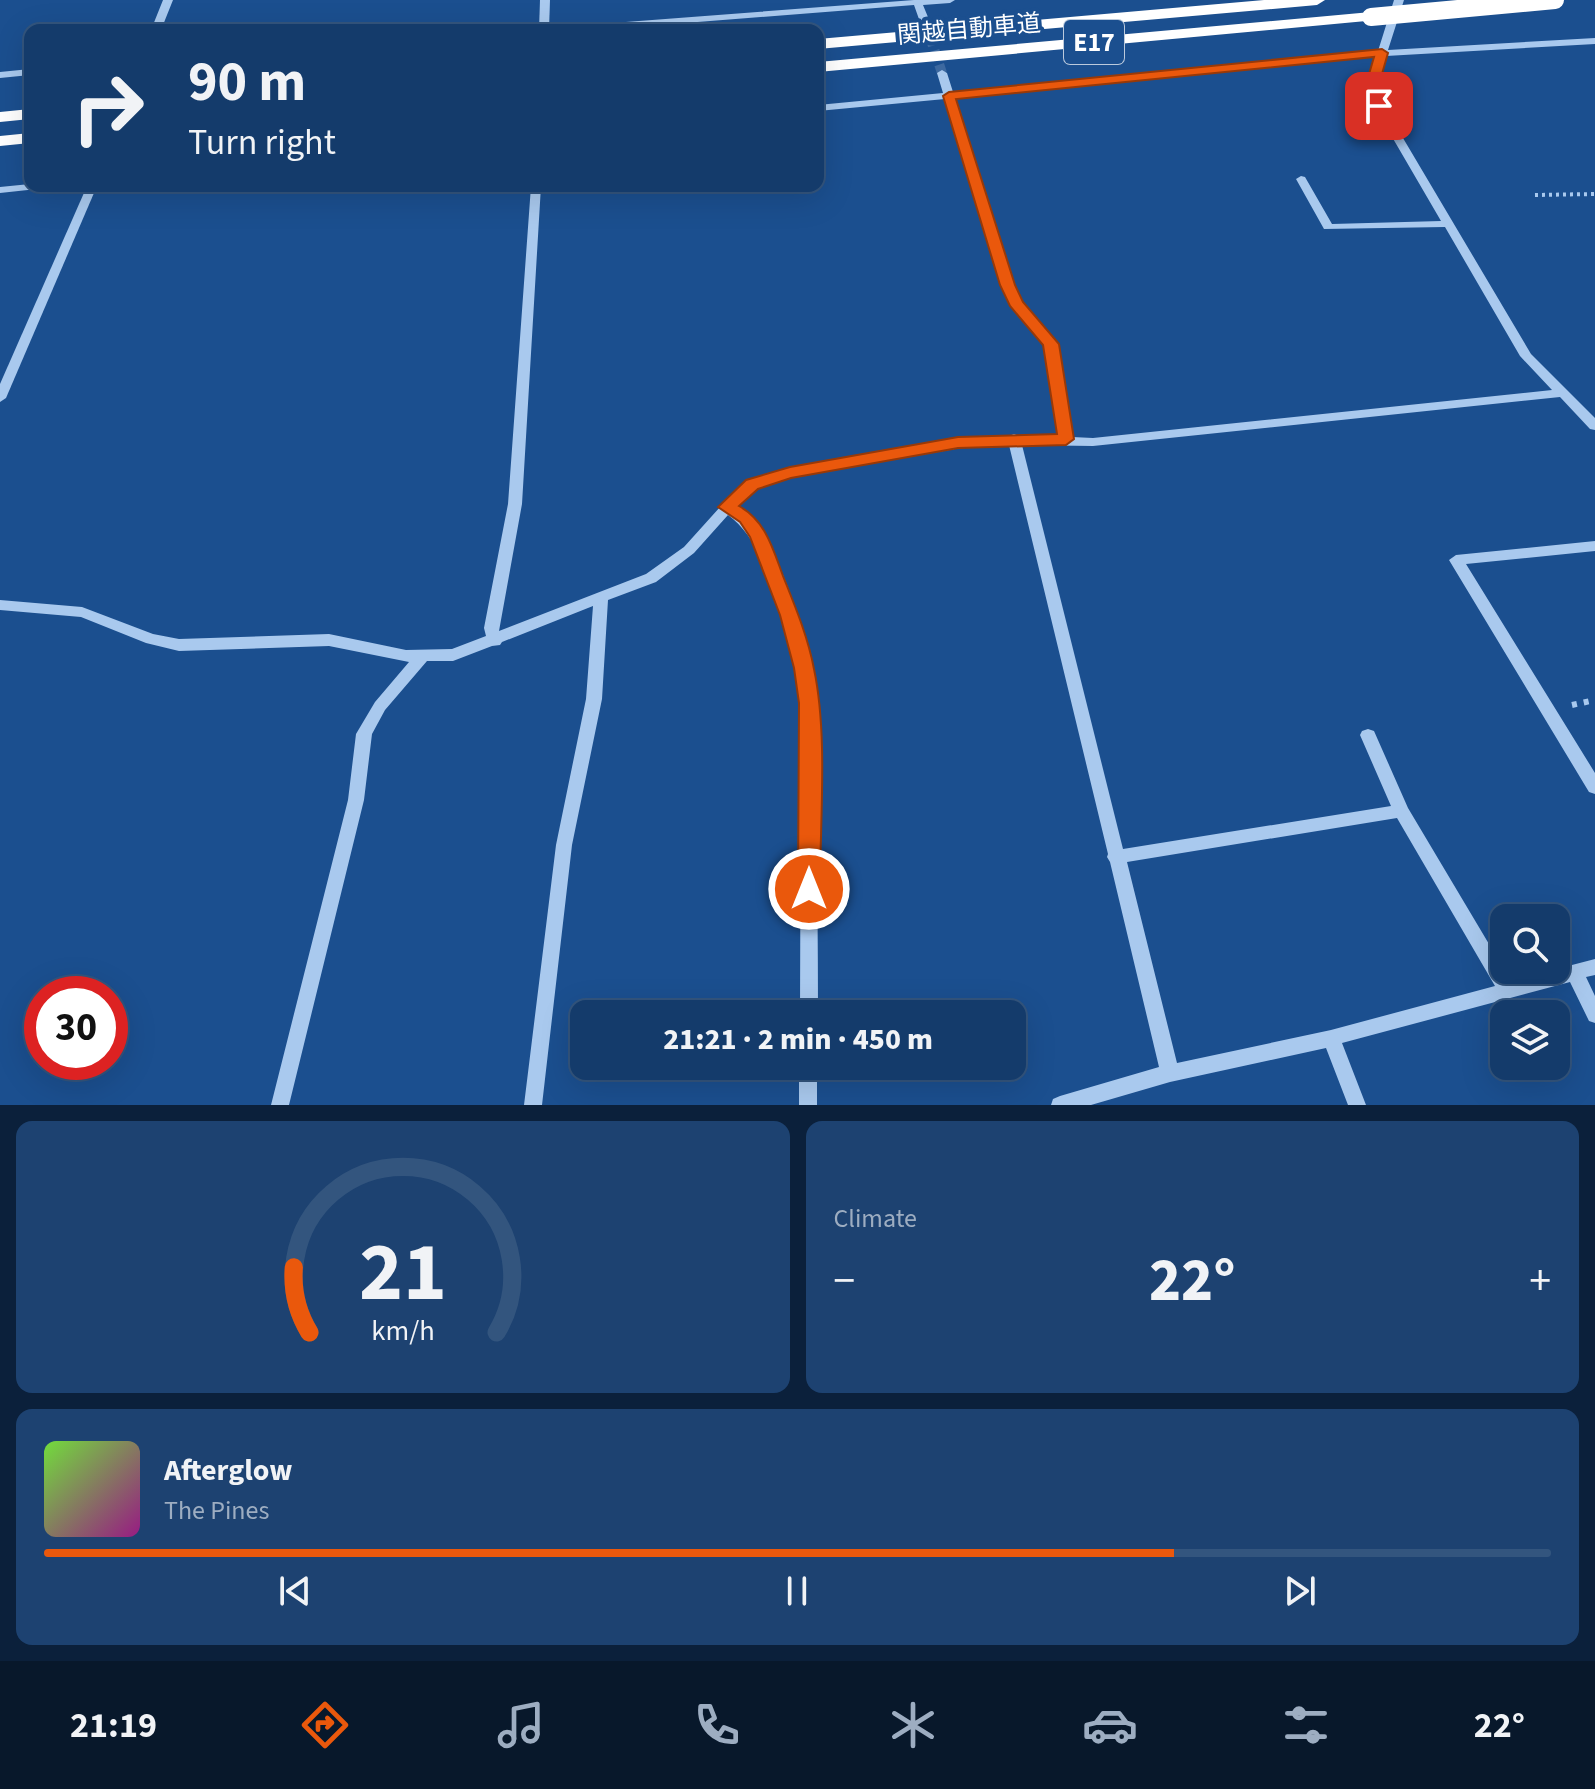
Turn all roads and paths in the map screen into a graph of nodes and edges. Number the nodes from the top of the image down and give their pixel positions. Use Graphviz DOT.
graph roads {
  1 [pos="168,0"];
  2 [pos="545,0"];
  3 [pos="950,0"];
  4 [pos="1317,0"];
  5 [pos="1399,0"];
  6 [pos="1555,0"];
  7 [pos="918,3"];
  8 [pos="925,22"];
  9 [pos="158,24"];
  10 [pos="544,24"];
  11 [pos="640,24"];
  12 [pos="1595,41"];
  13 [pos="824,43"];
  14 [pos="1382,53"];
  15 [pos="824,66"];
  16 [pos="24,73"];
  17 [pos="942,73"];
  18 [pos="0,75"];
  19 [pos="949,96"];
  20 [pos="824,107"];
  21 [pos="24,115"];
  22 [pos="0,117"];
  23 [pos="24,139"];
  24 [pos="0,141"];
  25 [pos="1301,179"];
  26 [pos="24,187"];
  27 [pos="0,190"];
  28 [pos="89,192"];
  29 [pos="536,192"];
  30 [pos="1595,194"];
  31 [pos="1535,195"];
  32 [pos="1449,224"];
  33 [pos="1563,393"];
  34 [pos="0,398"];
  35 [pos="1595,426"];
  36 [pos="1014,438"];
  37 [pos="1066,439"];
  38 [pos="727,507"];
  39 [pos="1595,546"];
  40 [pos="601,600"];
  41 [pos="0,605"];
  42 [pos="495,641"];
  43 [pos="422,657"];
  44 [pos="1368,735"];
  45 [pos="1595,787"];
  46 [pos="1401,811"];
  47 [pos="1115,857"];
  48 [pos="1595,967"];
  49 [pos="1575,974"];
  50 [pos="1506,989"];
  51 [pos="809,1000"];
  52 [pos="1595,1015"];
  53 [pos="1331,1038"];
  54 [pos="1170,1073"];
  55 [pos="808,1080"];
  56 [pos="1066,1104"];
  57 [pos="280,1105"];
  58 [pos="533,1105"];
  59 [pos="808,1105"];
  60 [pos="1357,1105"];
  1 -- 9 [label="street"];
  2 -- 10 [label="street"];
  3 -- 7 [label="street"];
  4 -- 13 [label="highway, 関越自動車道 / E17"];
  5 -- 14 [label="street"];
  6 -- 15 [label="highway, 関越自動車道 / E17, bridge"];
  7 -- 8 [label="street"];
  7 -- 11 [label="street"];
  12 -- 14 [label="street"];
  14 -- 19 [label="street"];
  14 -- 32 [label="street"];
  16 -- 18 [label="street"];
  17 -- 19 [label="street"];
  19 -- 20 [label="street"];
  19 -- 37 [label="street"];
  21 -- 22 [label="highway"];
  23 -- 24 [label="highway"];
  25 -- 32 [label="street"];
  26 -- 27 [label="street"];
  28 -- 34 [label="street"];
  29 -- 42 [label="street"];
  30 -- 31 [label="path"];
  32 -- 33 [label="street"];
  33 -- 35 [label="street"];
  33 -- 37 [label="street"];
  36 -- 37 [label="street"];
  36 -- 38 [label="street"];
  36 -- 47 [label="street"];
  38 -- 40 [label="street"];
  38 -- 51 [label="street"];
  39 -- 45 [label="street"];
  40 -- 42 [label="street"];
  40 -- 58 [label="street"];
  41 -- 43 [label="street"];
  42 -- 43 [label="street"];
  43 -- 57 [label="street"];
  44 -- 46 [label="street"];
  46 -- 47 [label="street"];
  46 -- 50 [label="street"];
  47 -- 54 [label="street"];
  48 -- 49 [label="street"];
  49 -- 50 [label="street"];
  49 -- 52 [label="street"];
  50 -- 53 [label="street"];
  53 -- 54 [label="street"];
  53 -- 60 [label="street"];
  54 -- 56 [label="street"];
  55 -- 59 [label="street"];
}
